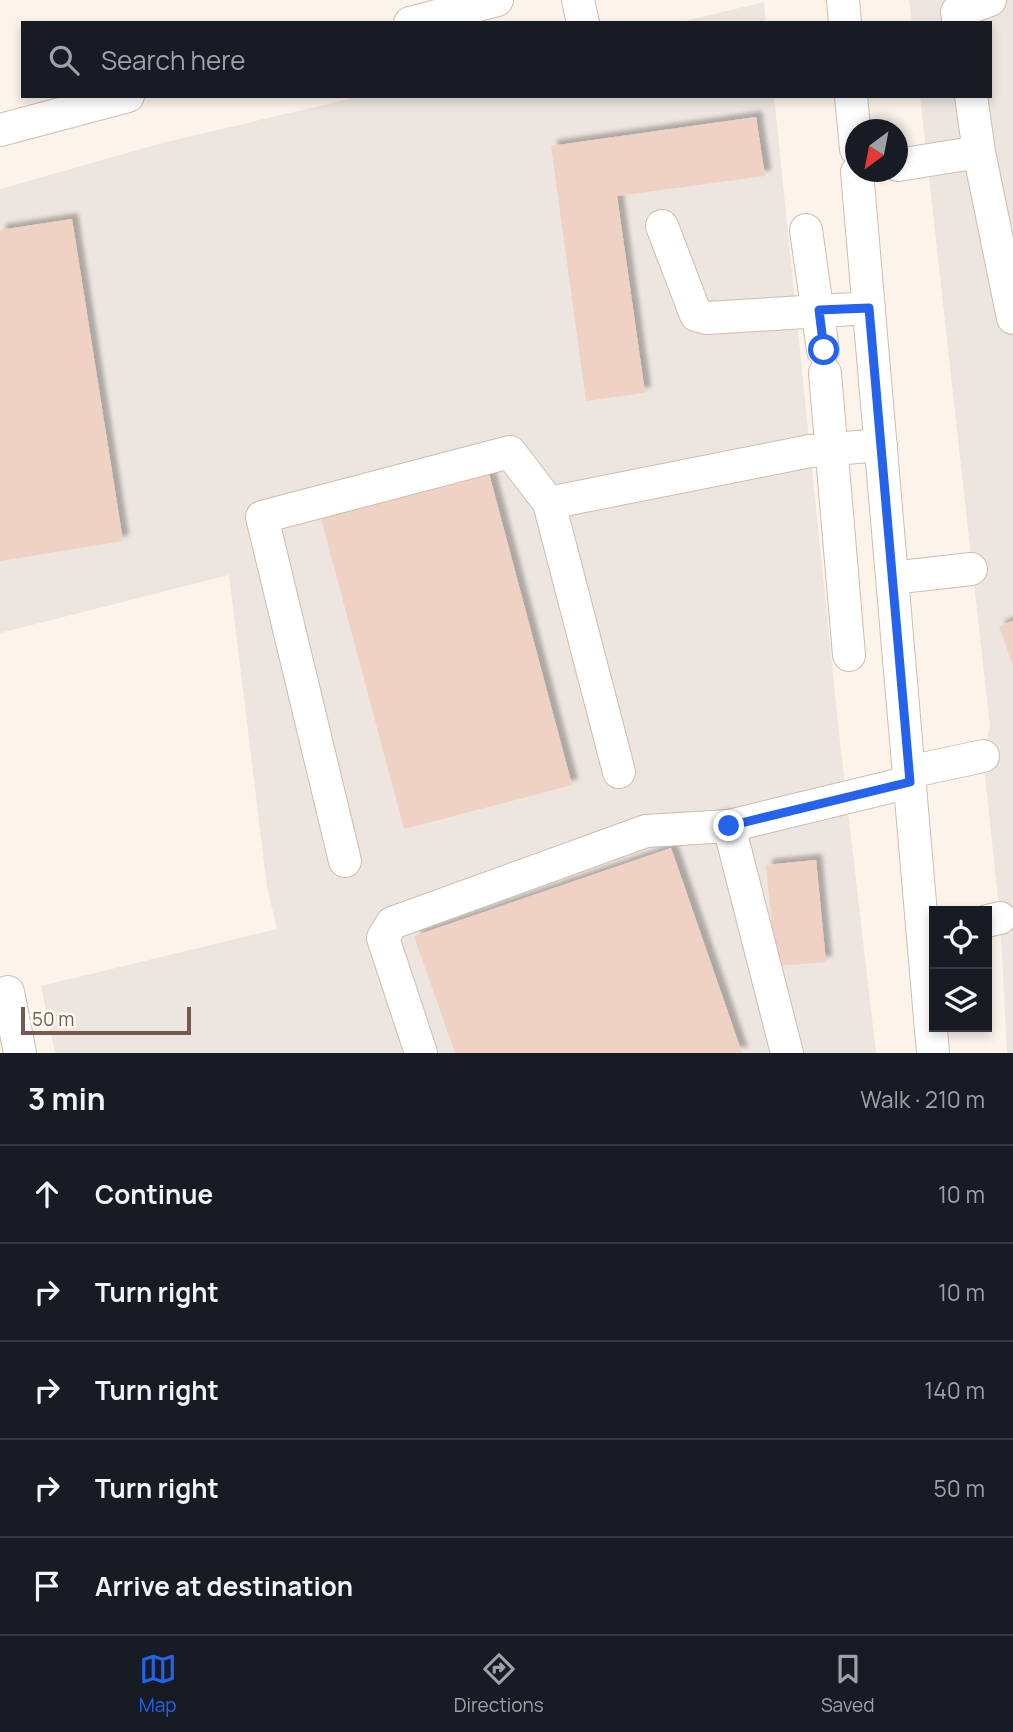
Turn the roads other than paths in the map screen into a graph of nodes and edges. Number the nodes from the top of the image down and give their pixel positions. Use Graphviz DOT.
graph roads {
  1 [pos="497,0"];
  2 [pos="578,0"];
  3 [pos="843,0"];
  4 [pos="989,0"];
  5 [pos="418,21"];
  6 [pos="583,21"];
  7 [pos="845,21"];
  8 [pos="959,21"];
  9 [pos="120,98"];
  10 [pos="851,98"];
  11 [pos="971,98"];
  12 [pos="853,119"];
  13 [pos="0,130"];
  14 [pos="979,152"];
  15 [pos="908,163"];
  16 [pos="858,182"];
  17 [pos="662,226"];
  18 [pos="806,230"];
  19 [pos="869,308"];
  20 [pos="819,310"];
  21 [pos="1013,318"];
  22 [pos="881,445"];
  23 [pos="832,449"];
  24 [pos="550,503"];
  25 [pos="971,569"];
  26 [pos="892,578"];
  27 [pos="849,655"];
  28 [pos="983,756"];
  29 [pos="619,772"];
  30 [pos="910,777"];
  31 [pos="729,826"];
  32 [pos="345,861"];
  33 [pos="929,936"];
  34 [pos="930,969"];
  35 [pos="8,992"];
  36 [pos="20,1053"];
  37 [pos="421,1053"];
  38 [pos="787,1053"];
  39 [pos="933,1053"];
  1 -- 5 [label="street"];
  2 -- 6 [label="street"];
  3 -- 7 [label="street"];
  4 -- 8 [label="street"];
  9 -- 13 [label="street"];
  10 -- 12 [label="street"];
  11 -- 14 [label="street"];
  14 -- 15 [label="street"];
  14 -- 21 [label="street"];
  16 -- 19 [label="street"];
  17 -- 20 [label="street"];
  18 -- 20 [label="street"];
  19 -- 20 [label="street"];
  19 -- 22 [label="street"];
  20 -- 23 [label="street"];
  22 -- 23 [label="street"];
  22 -- 26 [label="street"];
  23 -- 24 [label="street"];
  23 -- 27 [label="street"];
  24 -- 29 [label="street"];
  24 -- 32 [label="street"];
  25 -- 26 [label="street"];
  26 -- 30 [label="street"];
  28 -- 30 [label="street"];
  30 -- 31 [label="street"];
  30 -- 33 [label="street"];
  31 -- 37 [label="street"];
  31 -- 38 [label="street"];
  34 -- 39 [label="street"];
  35 -- 36 [label="street"];
}
